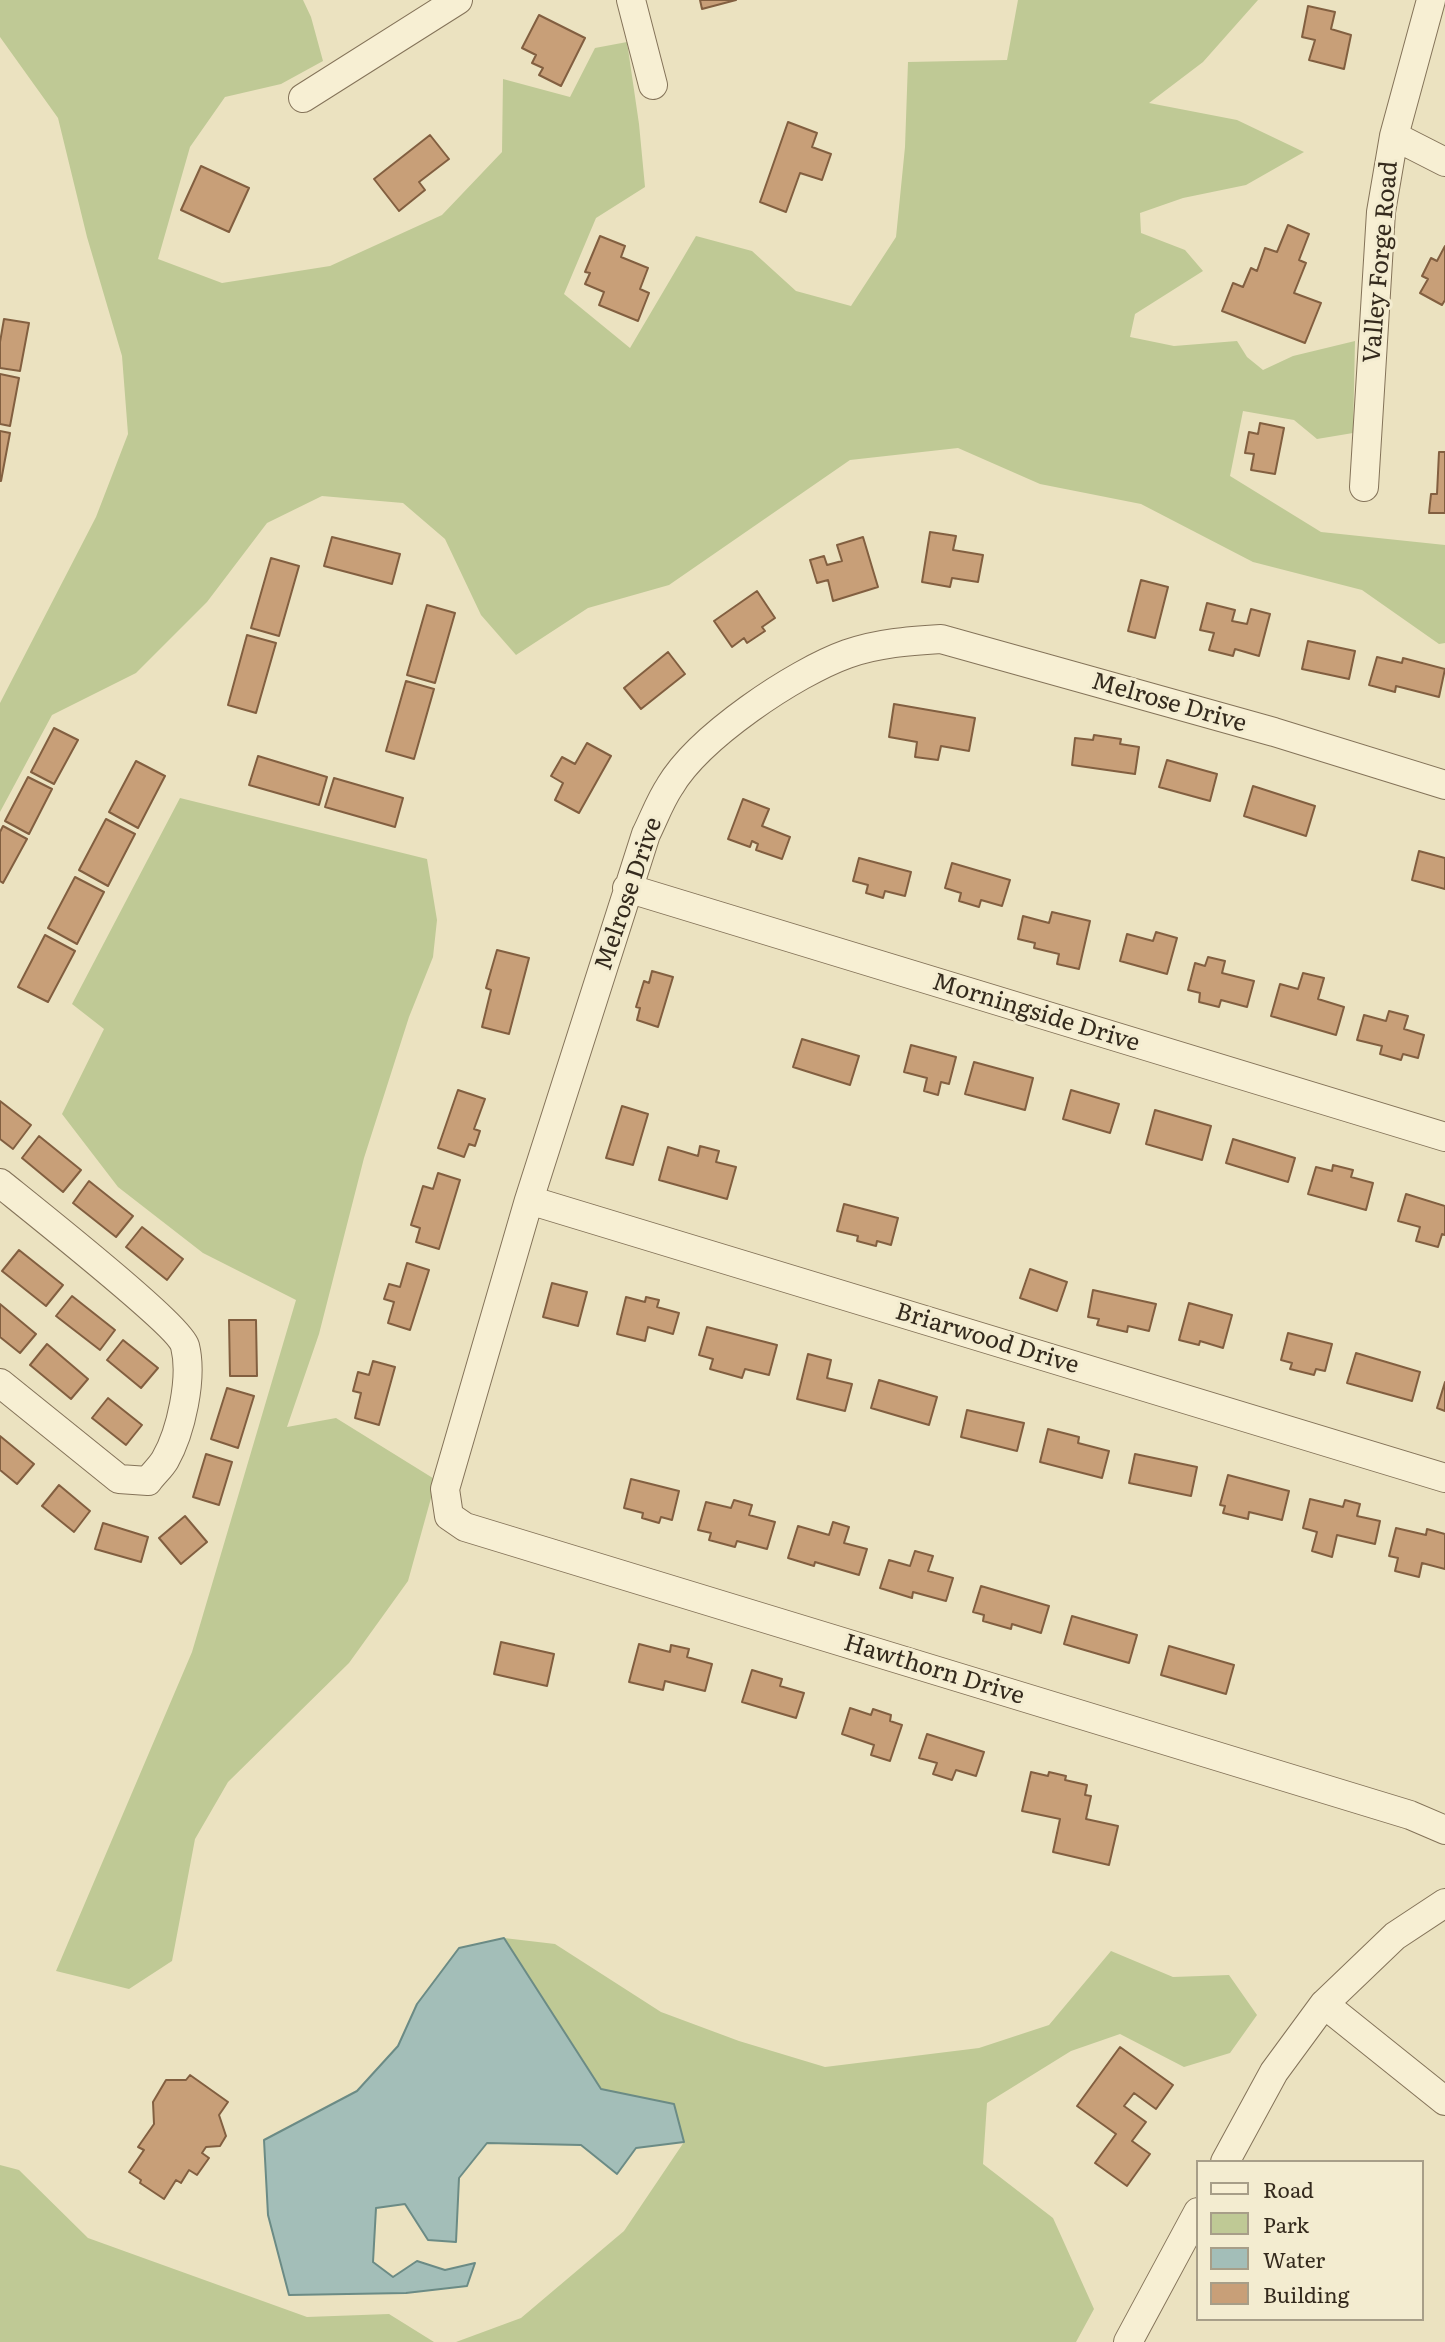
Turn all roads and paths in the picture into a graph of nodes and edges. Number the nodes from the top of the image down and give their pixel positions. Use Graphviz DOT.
graph roads {
  1 [pos="458,0"];
  2 [pos="631,0"];
  3 [pos="1431,0"];
  4 [pos="653,85"];
  5 [pos="303,98"];
  6 [pos="1394,136"];
  7 [pos="1445,162"];
  8 [pos="1364,487"];
  9 [pos="1445,785"];
  10 [pos="627,888"];
  11 [pos="1445,1137"];
  12 [pos="0,1183"];
  13 [pos="529,1200"];
  14 [pos="0,1383"];
  15 [pos="1445,1478"];
  16 [pos="445,1489"];
  17 [pos="1445,1830"];
  18 [pos="1445,1902"];
  19 [pos="1324,2004"];
  20 [pos="1445,2101"];
  21 [pos="1226,2160"];
  22 [pos="1196,2215"];
  23 [pos="1128,2342"];
  1 -- 5 [label="street"];
  2 -- 4 [label="street"];
  3 -- 6 [label="street, Valley Forge Road"];
  6 -- 7 [label="street"];
  6 -- 8 [label="street, Valley Forge Road"];
  9 -- 10 [label="street, Melrose Drive"];
  10 -- 11 [label="street, Morningside Drive"];
  10 -- 13 [label="street, Melrose Drive"];
  12 -- 14 [label="street"];
  13 -- 15 [label="street, Briarwood Drive"];
  13 -- 16 [label="street, Melrose Drive"];
  16 -- 17 [label="street, Hawthorn Drive"];
  18 -- 19 [label="street"];
  19 -- 20 [label="street"];
  19 -- 21 [label="street"];
  22 -- 23 [label="street"];
}
